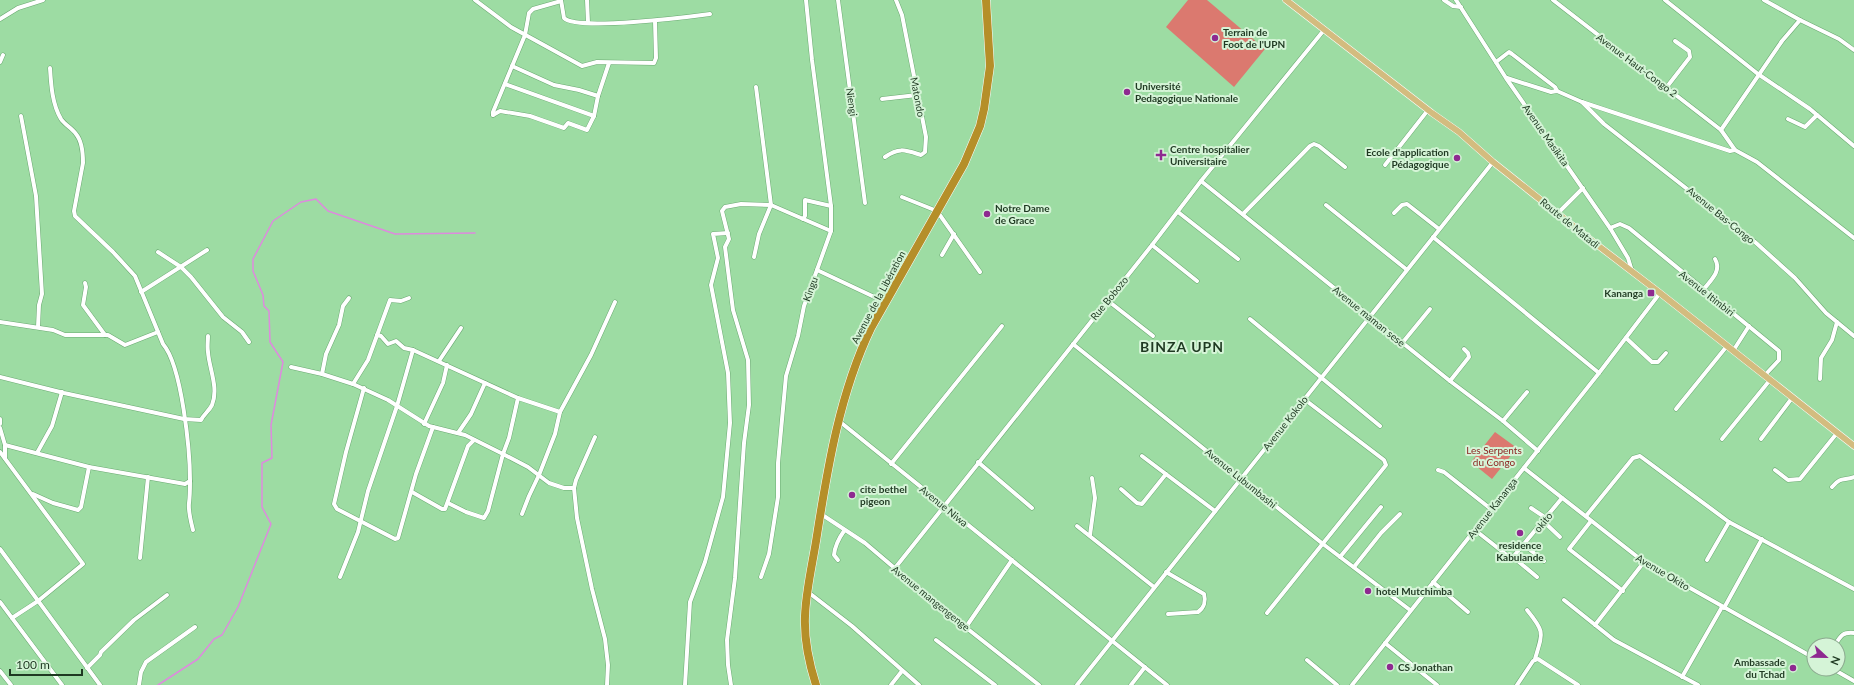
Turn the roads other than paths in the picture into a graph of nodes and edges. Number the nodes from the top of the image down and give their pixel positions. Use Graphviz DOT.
graph roads {
  1 [pos="43,0"];
  2 [pos="475,0"];
  3 [pos="587,0"];
  4 [pos="806,0"];
  5 [pos="838,0"];
  6 [pos="896,0"];
  7 [pos="986,0"];
  8 [pos="1286,0"];
  9 [pos="1444,0"];
  10 [pos="1456,0"];
  11 [pos="1553,0"];
  12 [pos="1665,0"];
  13 [pos="1764,0"];
  14 [pos="561,1"];
  15 [pos="1461,8"];
  16 [pos="710,14"];
  17 [pos="0,19"];
  18 [pos="656,20"];
  19 [pos="1800,20"];
  20 [pos="588,22"];
  21 [pos="1324,30"];
  22 [pos="525,35"];
  23 [pos="1675,41"];
  24 [pos="1854,50"];
  25 [pos="3,56"];
  26 [pos="0,62"];
  27 [pos="1496,62"];
  28 [pos="609,63"];
  29 [pos="512,66"];
  30 [pos="50,68"];
  31 [pos="1760,75"];
  32 [pos="1506,78"];
  33 [pos="505,84"];
  34 [pos="756,87"];
  35 [pos="1666,88"];
  36 [pos="1557,91"];
  37 [pos="917,95"];
  38 [pos="598,96"];
  39 [pos="882,99"];
  40 [pos="1582,102"];
  41 [pos="1428,110"];
  42 [pos="1817,115"];
  43 [pos="21,116"];
  44 [pos="594,116"];
  45 [pos="1788,119"];
  46 [pos="1721,130"];
  47 [pos="1854,146"];
  48 [pos="1734,150"];
  49 [pos="885,157"];
  50 [pos="1493,162"];
  51 [pos="1385,165"];
  52 [pos="1345,167"];
  53 [pos="1201,181"];
  54 [pos="1583,188"];
  55 [pos="902,197"];
  56 [pos="865,203"];
  57 [pos="771,205"];
  58 [pos="831,206"];
  59 [pos="1326,206"];
  60 [pos="937,211"];
  61 [pos="1178,212"];
  62 [pos="1394,213"];
  63 [pos="1558,213"];
  64 [pos="1243,214"];
  65 [pos="803,220"];
  66 [pos="1610,228"];
  67 [pos="1439,229"];
  68 [pos="831,231"];
  69 [pos="728,232"];
  70 [pos="954,234"];
  71 [pos="1433,237"];
  72 [pos="1854,238"];
  73 [pos="1152,245"];
  74 [pos="207,250"];
  75 [pos="158,252"];
  76 [pos="942,255"];
  77 [pos="754,257"];
  78 [pos="1238,259"];
  79 [pos="1715,259"];
  80 [pos="181,267"];
  81 [pos="1406,269"];
  82 [pos="817,270"];
  83 [pos="980,272"];
  84 [pos="1632,272"];
  85 [pos="1197,281"];
  86 [pos="85,283"];
  87 [pos="1703,290"];
  88 [pos="141,292"];
  89 [pos="1660,293"];
  90 [pos="349,298"];
  91 [pos="409,298"];
  92 [pos="1107,300"];
  93 [pos="615,302"];
  94 [pos="885,302"];
  95 [pos="1430,309"];
  96 [pos="1370,316"];
  97 [pos="1250,319"];
  98 [pos="0,322"];
  99 [pos="1837,322"];
  100 [pos="1002,326"];
  101 [pos="1749,326"];
  102 [pos="38,327"];
  103 [pos="461,328"];
  104 [pos="158,332"];
  105 [pos="106,335"];
  106 [pos="377,335"];
  107 [pos="208,336"];
  108 [pos="1153,336"];
  109 [pos="1854,336"];
  110 [pos="1626,338"];
  111 [pos="249,342"];
  112 [pos="1403,342"];
  113 [pos="1073,344"];
  114 [pos="1727,346"];
  115 [pos="1464,349"];
  116 [pos="413,350"];
  117 [pos="1733,351"];
  118 [pos="1666,353"];
  119 [pos="439,361"];
  120 [pos="447,365"];
  121 [pos="291,367"];
  122 [pos="1599,373"];
  123 [pos="322,374"];
  124 [pos="0,377"];
  125 [pos="1322,377"];
  126 [pos="1767,378"];
  127 [pos="1820,378"];
  128 [pos="1450,381"];
  129 [pos="485,383"];
  130 [pos="353,384"];
  131 [pos="364,388"];
  132 [pos="62,392"];
  133 [pos="1527,392"];
  134 [pos="518,398"];
  135 [pos="1792,398"];
  136 [pos="1304,399"];
  137 [pos="397,406"];
  138 [pos="1676,409"];
  139 [pos="560,412"];
  140 [pos="0,419"];
  141 [pos="184,419"];
  142 [pos="839,421"];
  143 [pos="1503,421"];
  144 [pos="0,424"];
  145 [pos="424,424"];
  146 [pos="1380,426"];
  147 [pos="433,427"];
  148 [pos="0,428"];
  149 [pos="458,433"];
  150 [pos="1837,433"];
  151 [pos="595,437"];
  152 [pos="1722,439"];
  153 [pos="1761,439"];
  154 [pos="474,440"];
  155 [pos="5,445"];
  156 [pos="1854,446"];
  157 [pos="1538,451"];
  158 [pos="0,452"];
  159 [pos="37,453"];
  160 [pos="503,454"];
  161 [pos="1142,456"];
  162 [pos="5,458"];
  163 [pos="978,462"];
  164 [pos="891,464"];
  165 [pos="90,467"];
  166 [pos="1524,468"];
  167 [pos="1438,470"];
  168 [pos="1775,470"];
  169 [pos="1166,474"];
  170 [pos="539,475"];
  171 [pos="148,477"];
  172 [pos="1854,477"];
  173 [pos="1092,478"];
  174 [pos="1242,479"];
  175 [pos="190,480"];
  176 [pos="1832,487"];
  177 [pos="574,488"];
  178 [pos="1121,489"];
  179 [pos="412,492"];
  180 [pos="31,493"];
  181 [pos="1562,498"];
  182 [pos="448,503"];
  183 [pos="943,505"];
  184 [pos="1032,508"];
  185 [pos="1381,508"];
  186 [pos="1531,508"];
  187 [pos="1491,509"];
  188 [pos="1215,511"];
  189 [pos="522,514"];
  190 [pos="820,514"];
  191 [pos="1400,514"];
  192 [pos="1586,516"];
  193 [pos="1544,520"];
  194 [pos="1591,521"];
  195 [pos="361,522"];
  196 [pos="1730,522"];
  197 [pos="1077,526"];
  198 [pos="193,530"];
  199 [pos="1475,530"];
  200 [pos="844,531"];
  201 [pos="1090,536"];
  202 [pos="1560,537"];
  203 [pos="1762,539"];
  204 [pos="1322,544"];
  205 [pos="1524,545"];
  206 [pos="0,549"];
  207 [pos="1340,557"];
  208 [pos="1513,557"];
  209 [pos="140,558"];
  210 [pos="838,560"];
  211 [pos="1012,560"];
  212 [pos="1707,560"];
  213 [pos="1544,561"];
  214 [pos="1644,562"];
  215 [pos="1354,567"];
  216 [pos="895,568"];
  217 [pos="1166,572"];
  218 [pos="340,577"];
  219 [pos="761,577"];
  220 [pos="1537,577"];
  221 [pos="1433,582"];
  222 [pos="1154,587"];
  223 [pos="1854,589"];
  224 [pos="1623,590"];
  225 [pos="808,592"];
  226 [pos="167,595"];
  227 [pos="1564,600"];
  228 [pos="38,601"];
  229 [pos="0,602"];
  230 [pos="1723,607"];
  231 [pos="1410,610"];
  232 [pos="1527,610"];
  233 [pos="1468,612"];
  234 [pos="1267,613"];
  235 [pos="1168,614"];
  236 [pos="12,618"];
  237 [pos="1595,625"];
  238 [pos="195,627"];
  239 [pos="966,627"];
  240 [pos="1854,633"];
  241 [pos="1840,637"];
  242 [pos="936,640"];
  243 [pos="1112,642"];
  244 [pos="1385,643"];
  245 [pos="1806,654"];
  246 [pos="1535,659"];
  247 [pos="1307,660"];
  248 [pos="1145,667"];
  249 [pos="87,668"];
  250 [pos="0,671"];
  251 [pos="902,671"];
  252 [pos="1682,677"];
  253 [pos="813,684"];
  254 [pos="11,685"];
  255 [pos="62,685"];
  256 [pos="100,685"];
  257 [pos="139,685"];
  258 [pos="607,685"];
  259 [pos="685,685"];
  260 [pos="731,685"];
  261 [pos="891,685"];
  262 [pos="919,685"];
  263 [pos="995,685"];
  264 [pos="1039,685"];
  265 [pos="1077,685"];
  266 [pos="1131,685"];
  267 [pos="1167,685"];
  268 [pos="1337,685"];
  269 [pos="1352,685"];
  270 [pos="1437,685"];
  271 [pos="1517,685"];
  272 [pos="1578,685"];
  273 [pos="1698,685"];
  1 -- 17 [label="street"];
  2 -- 22 [label="street"];
  3 -- 20 [label="street"];
  4 -- 58 [label="street, Kingu"];
  5 -- 56 [label="street, Niengi"];
  6 -- 37 [label="street, Matondo"];
  7 -- 60 [label="highway, Avenue de la Libération"];
  8 -- 21 [label="main road, Route de Matadi"];
  9 -- 15 [label="street"];
  10 -- 15 [label="street, Avenue Masikita"];
  11 -- 35 [label="street, Avenue Haut-Congo 2"];
  12 -- 31 [label="street"];
  13 -- 19 [label="street"];
  14 -- 20 [label="street"];
  14 -- 22 [label="street"];
  15 -- 27 [label="street, Avenue Masikita"];
  16 -- 18 [label="street"];
  18 -- 20 [label="street"];
  18 -- 28 [label="street"];
  19 -- 24 [label="street"];
  19 -- 31 [label="street"];
  21 -- 41 [label="main road, Route de Matadi"];
  21 -- 53 [label="street, Rue Bobozo"];
  22 -- 28 [label="street"];
  22 -- 29 [label="street"];
  23 -- 35 [label="street"];
  25 -- 26 [label="street"];
  27 -- 32 [label="street, Avenue Masikita"];
  27 -- 36 [label="street"];
  28 -- 38 [label="street"];
  29 -- 33 [label="street"];
  29 -- 38 [label="street"];
  30 -- 88 [label="street"];
  31 -- 42 [label="street"];
  31 -- 46 [label="street"];
  32 -- 36 [label="street"];
  32 -- 54 [label="street, Avenue Masikita"];
  33 -- 44 [label="street"];
  33 -- 44 [label="street"];
  34 -- 57 [label="street"];
  35 -- 46 [label="street, Avenue Haut-Congo 2"];
  36 -- 40 [label="street"];
  37 -- 39 [label="street"];
  37 -- 49 [label="street, Matondo"];
  38 -- 44 [label="street"];
  40 -- 48 [label="street"];
  40 -- 99 [label="street, Avenue Bas-Congo"];
  41 -- 50 [label="main road, Route de Matadi"];
  41 -- 51 [label="street"];
  42 -- 45 [label="street"];
  42 -- 47 [label="street"];
  43 -- 102 [label="street"];
  46 -- 48 [label="street, Avenue Haut-Congo 2"];
  48 -- 72 [label="street, Avenue Haut-Congo 2"];
  50 -- 63 [label="main road, Route de Matadi"];
  50 -- 67 [label="street, Avenue Kokolo"];
  52 -- 64 [label="street"];
  53 -- 61 [label="street, Rue Bobozo"];
  53 -- 64 [label="street, Avenue maman sese"];
  54 -- 63 [label="street"];
  54 -- 66 [label="street, Avenue Masikita"];
  55 -- 60 [label="street"];
  57 -- 65 [label="street"];
  57 -- 69 [label="street"];
  57 -- 77 [label="street"];
  58 -- 65 [label="street"];
  58 -- 68 [label="street, Kingu"];
  59 -- 81 [label="street"];
  60 -- 70 [label="street"];
  60 -- 94 [label="highway, Avenue de la Libération"];
  61 -- 73 [label="street, Rue Bobozo"];
  61 -- 78 [label="street"];
  62 -- 67 [label="street"];
  63 -- 84 [label="main road, Route de Matadi"];
  64 -- 96 [label="street, Avenue maman sese"];
  65 -- 68 [label="street"];
  66 -- 84 [label="street, Avenue Masikita"];
  66 -- 87 [label="street, Avenue Itimbiri"];
  67 -- 71 [label="street, Avenue Kokolo"];
  68 -- 82 [label="street, Kingu"];
  69 -- 259 [label="street"];
  69 -- 260 [label="street"];
  70 -- 76 [label="street"];
  70 -- 83 [label="street"];
  71 -- 81 [label="street, Avenue Kokolo"];
  71 -- 122 [label="street"];
  73 -- 85 [label="street"];
  73 -- 92 [label="street, Rue Bobozo"];
  74 -- 80 [label="street"];
  75 -- 80 [label="street"];
  79 -- 87 [label="street"];
  80 -- 88 [label="street"];
  80 -- 111 [label="street"];
  81 -- 96 [label="street, Avenue Kokolo"];
  82 -- 94 [label="street"];
  82 -- 219 [label="street, Kingu"];
  84 -- 89 [label="main road, Route de Matadi"];
  86 -- 105 [label="street"];
  87 -- 101 [label="street, Avenue Itimbiri"];
  88 -- 104 [label="street"];
  89 -- 110 [label="street, Avenue Kananga"];
  89 -- 114 [label="main road, Route de Matadi"];
  90 -- 123 [label="street"];
  91 -- 106 [label="street"];
  92 -- 108 [label="street"];
  92 -- 113 [label="street, Rue Bobozo"];
  93 -- 139 [label="street"];
  94 -- 142 [label="highway, Avenue de la Libération"];
  95 -- 112 [label="street"];
  96 -- 112 [label="street, Avenue maman sese"];
  96 -- 125 [label="street, Avenue Kokolo"];
  97 -- 125 [label="street"];
  98 -- 102 [label="street"];
  99 -- 109 [label="street, Avenue Bas-Congo"];
  99 -- 127 [label="street"];
  100 -- 164 [label="street"];
  101 -- 117 [label="street"];
  101 -- 126 [label="street, Avenue Itimbiri"];
  102 -- 105 [label="street"];
  103 -- 119 [label="street"];
  104 -- 105 [label="street"];
  104 -- 141 [label="street"];
  106 -- 116 [label="street"];
  106 -- 130 [label="street"];
  107 -- 141 [label="street"];
  110 -- 118 [label="street"];
  110 -- 122 [label="street, Avenue Kananga"];
  112 -- 128 [label="street, Avenue maman sese"];
  113 -- 163 [label="street, Rue Bobozo"];
  113 -- 174 [label="street, Avenue Lubumbashi"];
  114 -- 117 [label="main road, Route de Matadi"];
  114 -- 138 [label="street"];
  115 -- 128 [label="street"];
  116 -- 119 [label="street"];
  116 -- 137 [label="street"];
  117 -- 126 [label="main road, Route de Matadi"];
  119 -- 120 [label="street"];
  120 -- 129 [label="street"];
  120 -- 145 [label="street"];
  121 -- 123 [label="street"];
  122 -- 157 [label="street, Avenue Kananga"];
  123 -- 130 [label="street"];
  124 -- 132 [label="street"];
  125 -- 136 [label="street, Avenue Kokolo"];
  125 -- 146 [label="street"];
  126 -- 135 [label="main road, Route de Matadi"];
  126 -- 152 [label="street"];
  128 -- 143 [label="street, Avenue maman sese"];
  129 -- 134 [label="street"];
  129 -- 149 [label="street"];
  130 -- 131 [label="street"];
  131 -- 137 [label="street"];
  131 -- 195 [label="street"];
  132 -- 141 [label="street"];
  132 -- 159 [label="street"];
  133 -- 143 [label="street"];
  134 -- 139 [label="street"];
  134 -- 160 [label="street"];
  135 -- 150 [label="main road, Route de Matadi"];
  135 -- 153 [label="street"];
  136 -- 174 [label="street, Avenue Kokolo"];
  136 -- 204 [label="street"];
  137 -- 145 [label="street"];
  137 -- 195 [label="street"];
  139 -- 170 [label="street"];
  140 -- 144 [label="street"];
  141 -- 175 [label="street"];
  142 -- 164 [label="street, Avenue Niwa"];
  142 -- 190 [label="highway, Avenue de la Libération"];
  143 -- 157 [label="street, Avenue maman sese"];
  145 -- 147 [label="street"];
  147 -- 149 [label="street"];
  147 -- 179 [label="street"];
  148 -- 155 [label="street"];
  149 -- 154 [label="street"];
  150 -- 156 [label="main road, Route de Matadi"];
  150 -- 168 [label="street"];
  151 -- 177 [label="street"];
  154 -- 160 [label="street"];
  154 -- 182 [label="street"];
  155 -- 159 [label="street"];
  155 -- 162 [label="street"];
  157 -- 166 [label="street, Avenue Kananga"];
  158 -- 162 [label="street"];
  159 -- 165 [label="street"];
  160 -- 170 [label="street"];
  160 -- 182 [label="street"];
  161 -- 169 [label="street"];
  162 -- 180 [label="street"];
  163 -- 183 [label="street, Rue Bobozo"];
  163 -- 184 [label="street"];
  164 -- 183 [label="street, Avenue Niwa"];
  165 -- 171 [label="street"];
  165 -- 180 [label="street"];
  166 -- 181 [label="street, Avenue Okito"];
  166 -- 187 [label="street, Avenue Kananga"];
  167 -- 187 [label="street"];
  169 -- 178 [label="street"];
  169 -- 188 [label="street"];
  170 -- 177 [label="street"];
  170 -- 189 [label="street"];
  171 -- 175 [label="street"];
  171 -- 209 [label="street"];
  172 -- 176 [label="street"];
  173 -- 201 [label="street"];
  174 -- 188 [label="street, Avenue Kokolo"];
  174 -- 204 [label="street, Avenue Lubumbashi"];
  175 -- 198 [label="street"];
  177 -- 258 [label="street"];
  179 -- 182 [label="street"];
  179 -- 195 [label="street"];
  180 -- 228 [label="street"];
  181 -- 192 [label="street, Avenue Okito"];
  181 -- 193 [label="street, okito"];
  183 -- 211 [label="street, Avenue Niwa"];
  183 -- 216 [label="street, Rue Bobozo"];
  185 -- 207 [label="street"];
  186 -- 193 [label="street"];
  187 -- 199 [label="street, Avenue Kananga"];
  188 -- 217 [label="street, Avenue Kokolo"];
  190 -- 200 [label="street, Avenue mangengenge"];
  190 -- 225 [label="highway, Avenue de la Libération"];
  191 -- 215 [label="street"];
  192 -- 194 [label="street, Avenue Okito"];
  192 -- 196 [label="street"];
  193 -- 202 [label="street, okito"];
  193 -- 205 [label="street, okito"];
  194 -- 214 [label="street, Avenue Okito"];
  194 -- 224 [label="street"];
  195 -- 218 [label="street"];
  196 -- 203 [label="street"];
  196 -- 212 [label="street"];
  197 -- 201 [label="street"];
  199 -- 208 [label="street"];
  199 -- 221 [label="street, Avenue Kananga"];
  200 -- 210 [label="street"];
  200 -- 216 [label="street, Avenue mangengenge"];
  201 -- 222 [label="street"];
  203 -- 223 [label="street"];
  203 -- 230 [label="street"];
  204 -- 207 [label="street, Avenue Lubumbashi"];
  204 -- 234 [label="street"];
  205 -- 208 [label="street, okito"];
  205 -- 213 [label="street"];
  206 -- 228 [label="street"];
  207 -- 215 [label="street, Avenue Lubumbashi"];
  208 -- 220 [label="street"];
  211 -- 239 [label="street"];
  211 -- 243 [label="street, Avenue Niwa"];
  214 -- 224 [label="street"];
  214 -- 230 [label="street, Avenue Okito"];
  215 -- 231 [label="street, Avenue Lubumbashi"];
  216 -- 239 [label="street, Avenue mangengenge"];
  217 -- 222 [label="street, Avenue Kokolo"];
  217 -- 235 [label="street"];
  221 -- 231 [label="street, Avenue Kananga"];
  221 -- 233 [label="street"];
  222 -- 243 [label="street, Avenue Kokolo"];
  224 -- 237 [label="street"];
  225 -- 251 [label="street"];
  225 -- 253 [label="highway, Avenue de la Libération"];
  226 -- 249 [label="street"];
  227 -- 237 [label="street"];
  228 -- 236 [label="street"];
  228 -- 249 [label="street"];
  229 -- 236 [label="street"];
  230 -- 245 [label="street, Avenue Okito"];
  230 -- 252 [label="street"];
  231 -- 244 [label="street, Avenue Kananga"];
  232 -- 246 [label="street"];
  236 -- 255 [label="street"];
  237 -- 252 [label="street"];
  238 -- 257 [label="street"];
  239 -- 264 [label="street, Avenue mangengenge"];
  240 -- 241 [label="street"];
  242 -- 263 [label="street"];
  243 -- 248 [label="street, Avenue Niwa"];
  243 -- 265 [label="street, Avenue Kokolo"];
  244 -- 269 [label="street, Avenue Kananga"];
  244 -- 270 [label="street"];
  246 -- 271 [label="street"];
  246 -- 272 [label="street"];
  247 -- 268 [label="street"];
  248 -- 266 [label="street"];
  248 -- 267 [label="street, Avenue Niwa"];
  249 -- 256 [label="street"];
  250 -- 254 [label="street"];
  251 -- 261 [label="street"];
  251 -- 262 [label="street"];
  252 -- 273 [label="street"];
}
